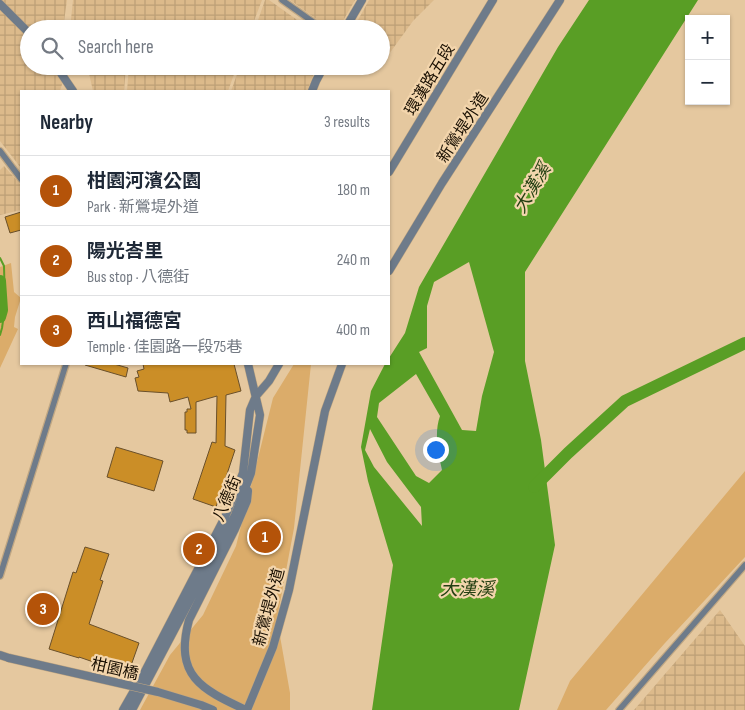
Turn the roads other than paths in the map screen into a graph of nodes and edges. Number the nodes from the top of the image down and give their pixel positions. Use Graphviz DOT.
graph roads {
  1 [pos="282,0"];
  2 [pos="362,0"];
  3 [pos="493,0"];
  4 [pos="560,0"];
  5 [pos="0,4"];
  6 [pos="310,20"];
  7 [pos="351,20"];
  8 [pos="20,24"];
  9 [pos="62,75"];
  10 [pos="319,75"];
  11 [pos="72,90"];
  12 [pos="312,90"];
  13 [pos="0,151"];
  14 [pos="390,170"];
  15 [pos="20,178"];
  16 [pos="390,269"];
  17 [pos="66,365"];
  18 [pos="248,365"];
  19 [pos="278,365"];
  20 [pos="342,365"];
  21 [pos="256,396"];
  22 [pos="251,474"];
  23 [pos="745,565"];
  24 [pos="0,576"];
  25 [pos="0,655"];
  26 [pos="124,710"];
  27 [pos="132,710"];
  28 [pos="213,710"];
  29 [pos="247,710"];
  30 [pos="619,710"];
  1 -- 6 [label="street"];
  2 -- 7 [label="street"];
  3 -- 14 [label="street, 環漢路五段"];
  4 -- 16 [label="street, 新鶯堤外道"];
  5 -- 8 [label="street"];
  9 -- 11 [label="street"];
  10 -- 12 [label="street"];
  13 -- 15 [label="street"];
  17 -- 24 [label="street"];
  18 -- 21 [label="street, 八德街"];
  19 -- 21 [label="street"];
  20 -- 29 [label="street, 新鶯堤外道"];
  21 -- 22 [label="street, 八德街"];
  21 -- 26 [label="street, 八德街"];
  22 -- 27 [label="street, 八德街"];
  22 -- 29 [label="street"];
  23 -- 30 [label="street"];
  25 -- 28 [label="street, 柑園橋, bridge"];
}
